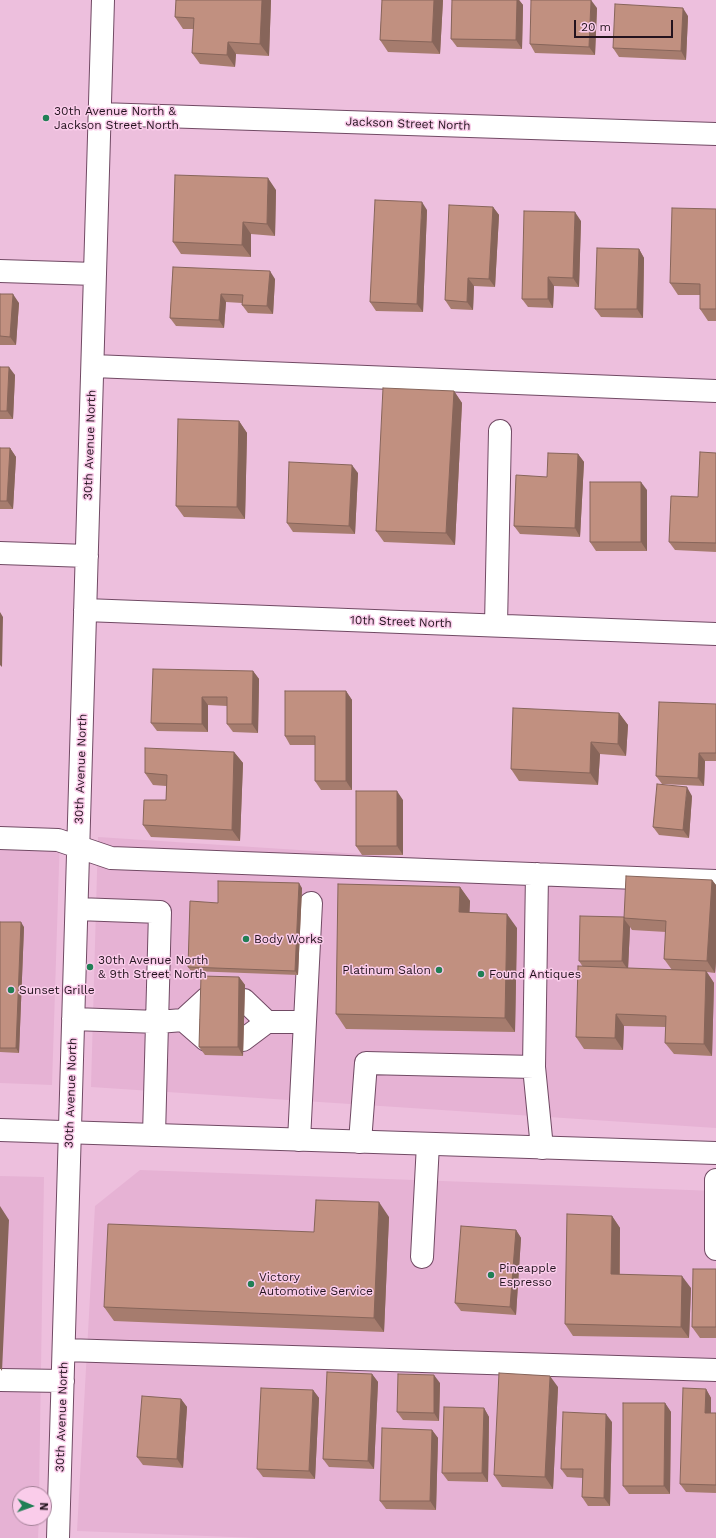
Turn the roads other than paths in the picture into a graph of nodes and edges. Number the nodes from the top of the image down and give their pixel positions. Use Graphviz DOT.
graph roads {
  1 [pos="103,0"];
  2 [pos="100,114"];
  3 [pos="716,134"];
  4 [pos="0,271"];
  5 [pos="95,274"];
  6 [pos="93,366"];
  7 [pos="716,391"];
  8 [pos="500,431"];
  9 [pos="0,553"];
  10 [pos="87,556"];
  11 [pos="85,610"];
  12 [pos="496,625"];
  13 [pos="716,634"];
  14 [pos="0,838"];
  15 [pos="79,848"];
  16 [pos="537,874"];
  17 [pos="716,881"];
  18 [pos="311,903"];
  19 [pos="77,909"];
  20 [pos="207,998"];
  21 [pos="244,1000"];
  22 [pos="73,1019"];
  23 [pos="183,1020"];
  24 [pos="158,1022"];
  25 [pos="267,1022"];
  26 [pos="304,1022"];
  27 [pos="206,1040"];
  28 [pos="244,1040"];
  29 [pos="534,1067"];
  30 [pos="0,1130"];
  31 [pos="70,1132"];
  32 [pos="154,1135"];
  33 [pos="299,1140"];
  34 [pos="360,1142"];
  35 [pos="428,1144"];
  36 [pos="542,1148"];
  37 [pos="716,1153"];
  38 [pos="716,1180"];
  39 [pos="716,1249"];
  40 [pos="422,1257"];
  41 [pos="64,1350"];
  42 [pos="716,1370"];
  43 [pos="0,1380"];
  44 [pos="63,1381"];
  45 [pos="58,1538"];
  1 -- 2 [label="street, 30th Avenue North"];
  2 -- 3 [label="street, Jackson Street North"];
  2 -- 5 [label="street, 30th Avenue North"];
  4 -- 5 [label="street"];
  5 -- 6 [label="street, 30th Avenue North"];
  6 -- 7 [label="street"];
  6 -- 10 [label="street, 30th Avenue North"];
  8 -- 12 [label="street"];
  9 -- 10 [label="street"];
  10 -- 11 [label="street, 30th Avenue North"];
  11 -- 12 [label="street, 10th Street North"];
  11 -- 15 [label="street, 30th Avenue North"];
  12 -- 13 [label="street, 10th Street North"];
  14 -- 15 [label="street"];
  15 -- 16 [label="street"];
  15 -- 19 [label="street, 30th Avenue North"];
  16 -- 17 [label="street"];
  16 -- 29 [label="street"];
  18 -- 26 [label="street"];
  19 -- 22 [label="street, 30th Avenue North"];
  19 -- 24 [label="street"];
  20 -- 23 [label="street"];
  21 -- 25 [label="street"];
  22 -- 24 [label="street"];
  22 -- 31 [label="street, 30th Avenue North"];
  23 -- 24 [label="street"];
  23 -- 27 [label="street"];
  24 -- 32 [label="street"];
  25 -- 26 [label="street"];
  25 -- 28 [label="street"];
  26 -- 33 [label="street"];
  29 -- 34 [label="street"];
  29 -- 36 [label="street"];
  30 -- 31 [label="street"];
  31 -- 32 [label="street"];
  31 -- 41 [label="street, 30th Avenue North"];
  32 -- 33 [label="street"];
  33 -- 34 [label="street"];
  34 -- 35 [label="street"];
  35 -- 36 [label="street"];
  35 -- 40 [label="street"];
  36 -- 37 [label="street"];
  38 -- 39 [label="street"];
  41 -- 42 [label="street"];
  41 -- 44 [label="street, 30th Avenue North"];
  43 -- 44 [label="street"];
  44 -- 45 [label="street, 30th Avenue North"];
}
